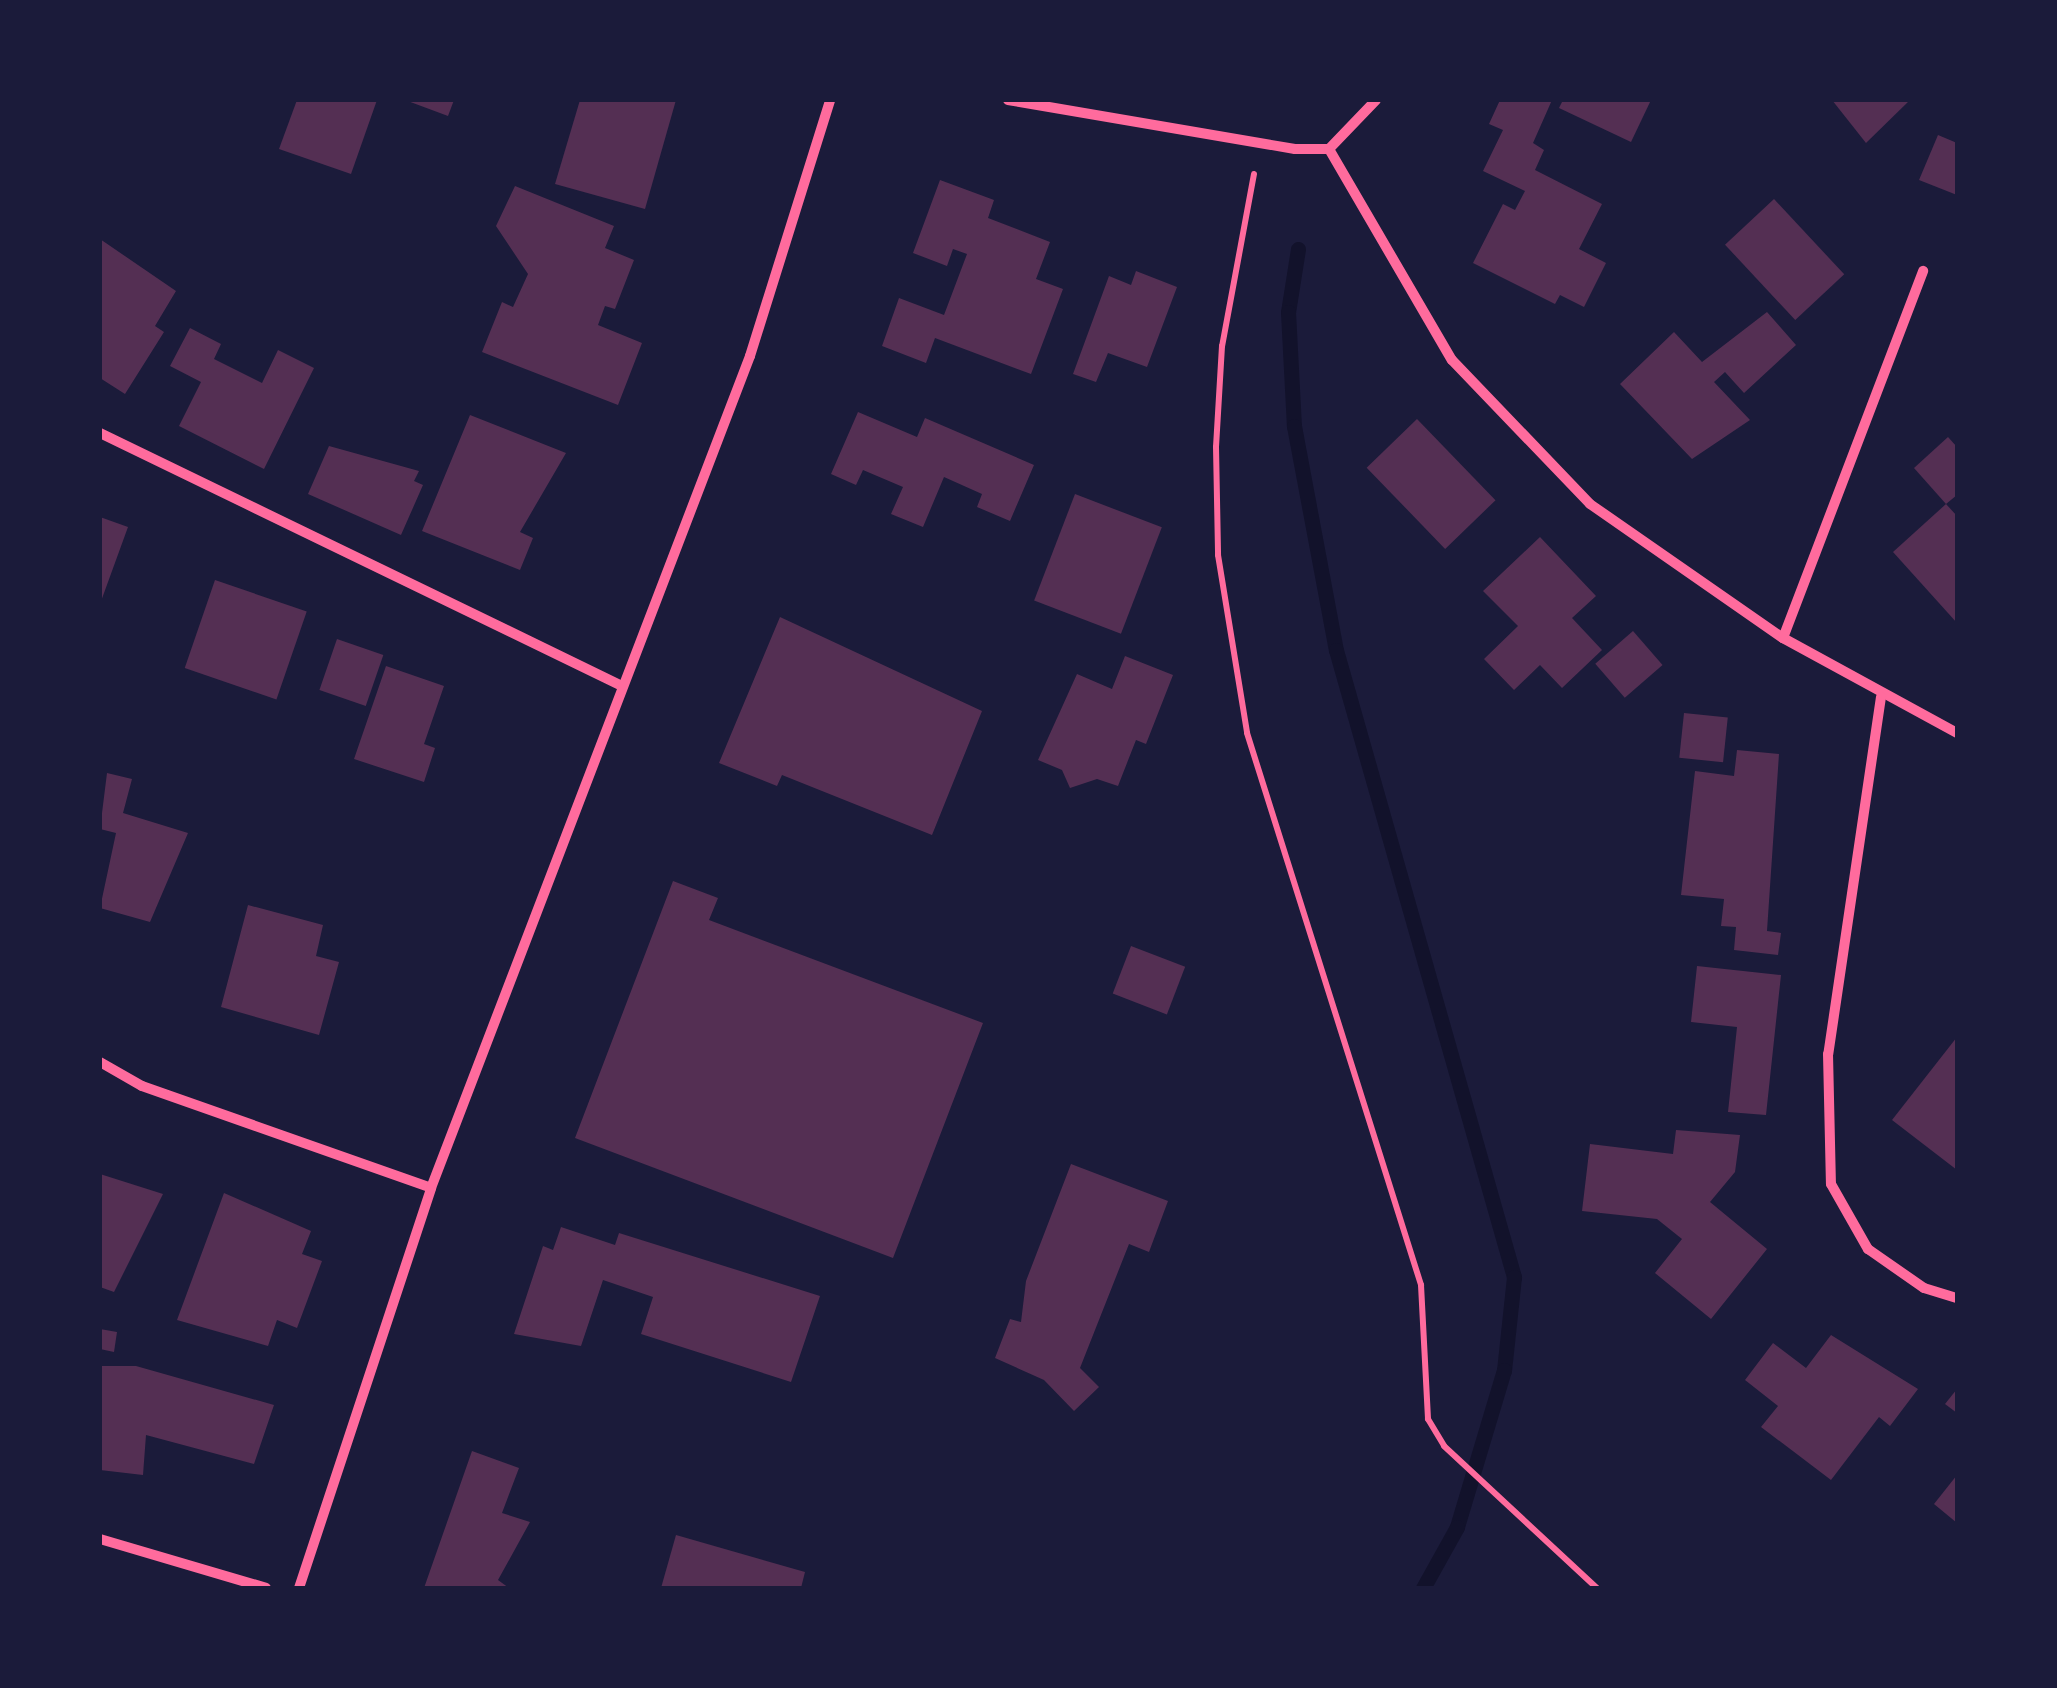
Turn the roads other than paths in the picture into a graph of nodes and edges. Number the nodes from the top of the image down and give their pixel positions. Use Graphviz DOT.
graph roads {
  1 [pos="830,100"];
  2 [pos="1008,100"];
  3 [pos="1376,100"];
  4 [pos="1329,149"];
  5 [pos="1924,271"];
  6 [pos="100,433"];
  7 [pos="1782,638"];
  8 [pos="618,684"];
  9 [pos="1882,697"];
  10 [pos="1957,732"];
  11 [pos="100,1062"];
  12 [pos="431,1188"];
  13 [pos="1957,1298"];
  14 [pos="100,1539"];
  15 [pos="266,1588"];
  16 [pos="299,1588"];
  1 -- 8 [label="street"];
  2 -- 4 [label="street"];
  3 -- 4 [label="street"];
  4 -- 7 [label="street"];
  5 -- 7 [label="street"];
  6 -- 8 [label="street"];
  7 -- 9 [label="street"];
  8 -- 12 [label="street"];
  9 -- 10 [label="street"];
  9 -- 13 [label="street"];
  11 -- 12 [label="street"];
  12 -- 16 [label="street"];
  14 -- 15 [label="street"];
}
